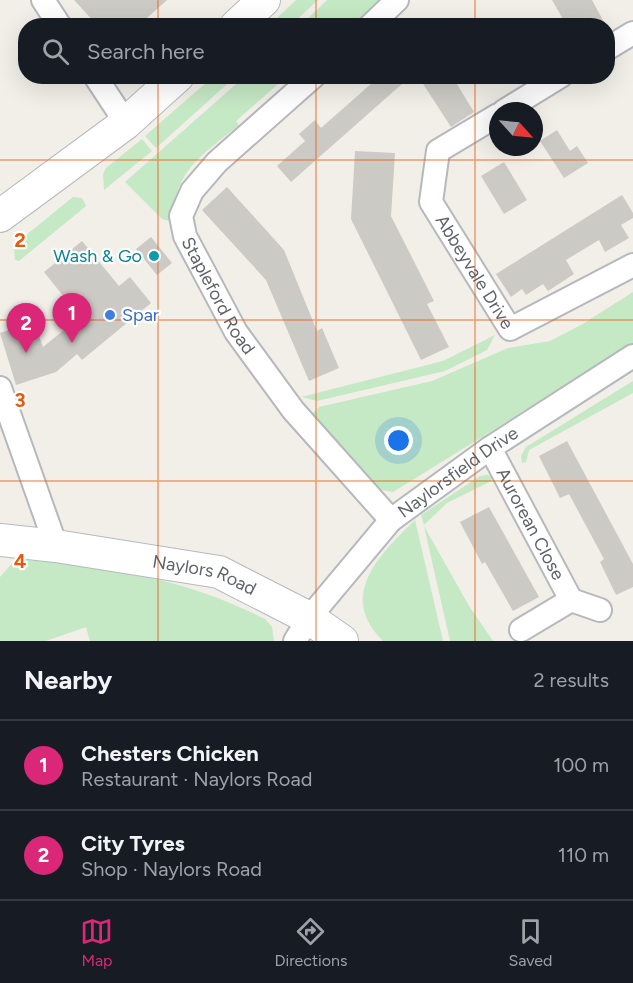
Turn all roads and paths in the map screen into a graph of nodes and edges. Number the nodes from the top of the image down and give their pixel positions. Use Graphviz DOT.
graph roads {
  1 [pos="43,0"];
  2 [pos="264,0"];
  3 [pos="397,0"];
  4 [pos="55,18"];
  5 [pos="245,18"];
  6 [pos="378,18"];
  7 [pos="633,33"];
  8 [pos="615,44"];
  9 [pos="100,84"];
  10 [pos="169,84"];
  11 [pos="305,84"];
  12 [pos="548,84"];
  13 [pos="519,102"];
  14 [pos="489,120"];
  15 [pos="126,123"];
  16 [pos="0,216"];
  17 [pos="633,265"];
  18 [pos="633,356"];
  19 [pos="0,388"];
  20 [pos="490,448"];
  21 [pos="391,520"];
  22 [pos="0,540"];
  23 [pos="56,546"];
  24 [pos="571,600"];
  25 [pos="600,610"];
  26 [pos="302,629"];
  27 [pos="521,630"];
  28 [pos="342,641"];
  1 -- 4 [label="street"];
  2 -- 5 [label="street"];
  3 -- 6 [label="street"];
  7 -- 8 [label="street"];
  9 -- 15 [label="street"];
  10 -- 15 [label="street"];
  11 -- 21 [label="street, Stapleford Road"];
  12 -- 13 [label="street"];
  14 -- 17 [label="street, Abbeyvale Drive"];
  15 -- 16 [label="street"];
  18 -- 20 [label="street, Naylorsfield Drive"];
  19 -- 23 [label="street"];
  20 -- 21 [label="street, Naylorsfield Drive"];
  20 -- 24 [label="street, Aurorean Close"];
  21 -- 26 [label="street, Naylorsfield Drive"];
  22 -- 23 [label="street, Naylors Road"];
  23 -- 26 [label="street, Naylors Road"];
  24 -- 25 [label="street, Aurorean Close"];
  24 -- 27 [label="street, Aurorean Close"];
  26 -- 28 [label="street, Naylors Road"];
}
